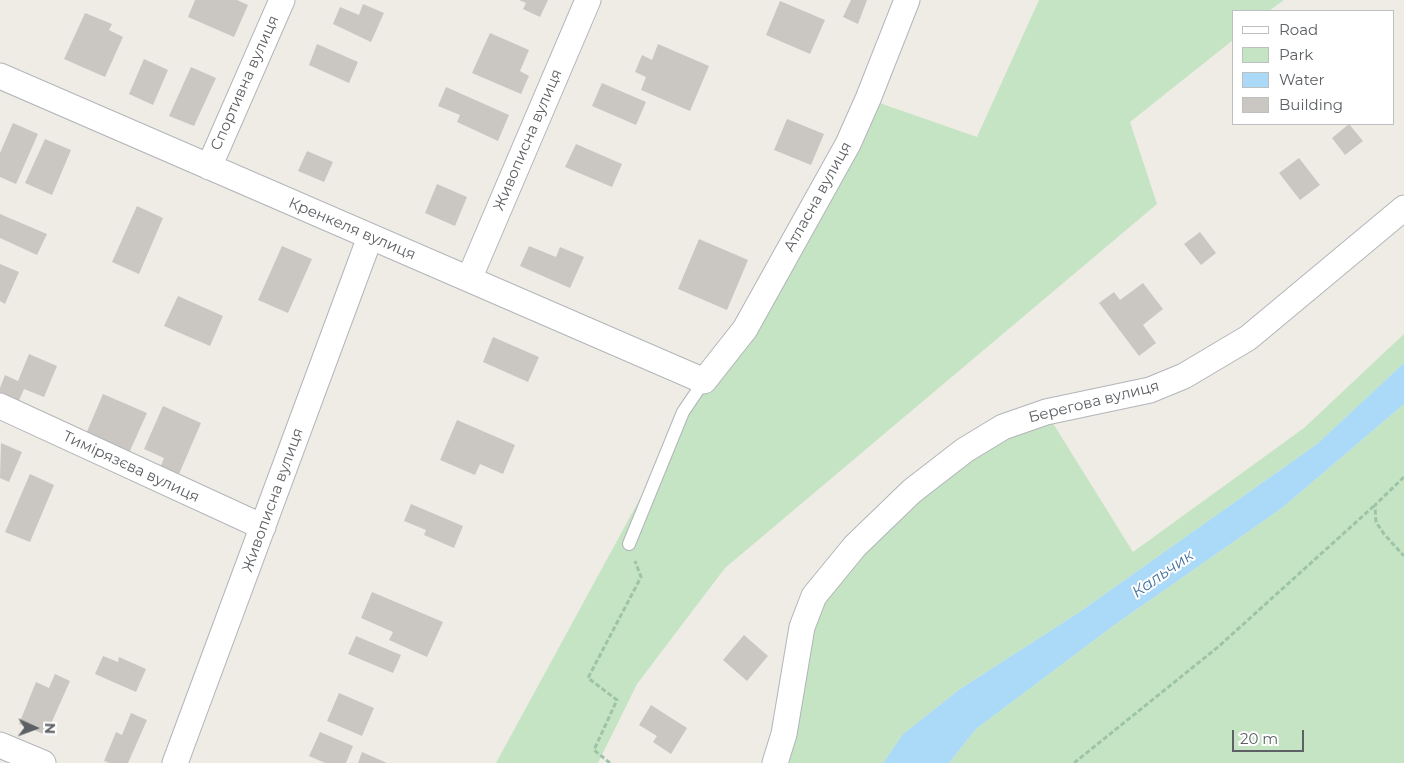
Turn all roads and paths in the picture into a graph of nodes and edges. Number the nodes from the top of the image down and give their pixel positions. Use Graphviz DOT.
graph roads {
  1 [pos="282,0"];
  2 [pos="588,0"];
  3 [pos="907,0"];
  4 [pos="0,76"];
  5 [pos="209,166"];
  6 [pos="1404,208"];
  7 [pos="370,237"];
  8 [pos="469,279"];
  9 [pos="704,381"];
  10 [pos="0,406"];
  11 [pos="1404,477"];
  12 [pos="1375,505"];
  13 [pos="263,527"];
  14 [pos="629,544"];
  15 [pos="1404,556"];
  16 [pos="641,577"];
  17 [pos="0,745"];
  18 [pos="43,763"];
  19 [pos="175,763"];
  20 [pos="610,763"];
  21 [pos="775,763"];
  22 [pos="1074,763"];
  1 -- 5 [label="street, Спортивна вулиця"];
  2 -- 8 [label="street, Живописна вулиця"];
  3 -- 9 [label="street, Атласна вулиця"];
  4 -- 5 [label="street, Кренкеля вулиця"];
  5 -- 7 [label="street, Кренкеля вулиця"];
  6 -- 21 [label="street, Берегова вулиця"];
  7 -- 8 [label="street, Кренкеля вулиця"];
  7 -- 13 [label="street, Живописна вулиця"];
  8 -- 9 [label="street, Кренкеля вулиця"];
  9 -- 14 [label="lane"];
  10 -- 13 [label="street, Тимірязєва вулиця"];
  11 -- 12 [label="path"];
  12 -- 15 [label="path"];
  12 -- 22 [label="path"];
  13 -- 19 [label="street, Живописна вулиця"];
  16 -- 20 [label="path"];
  17 -- 18 [label="street"];
}
